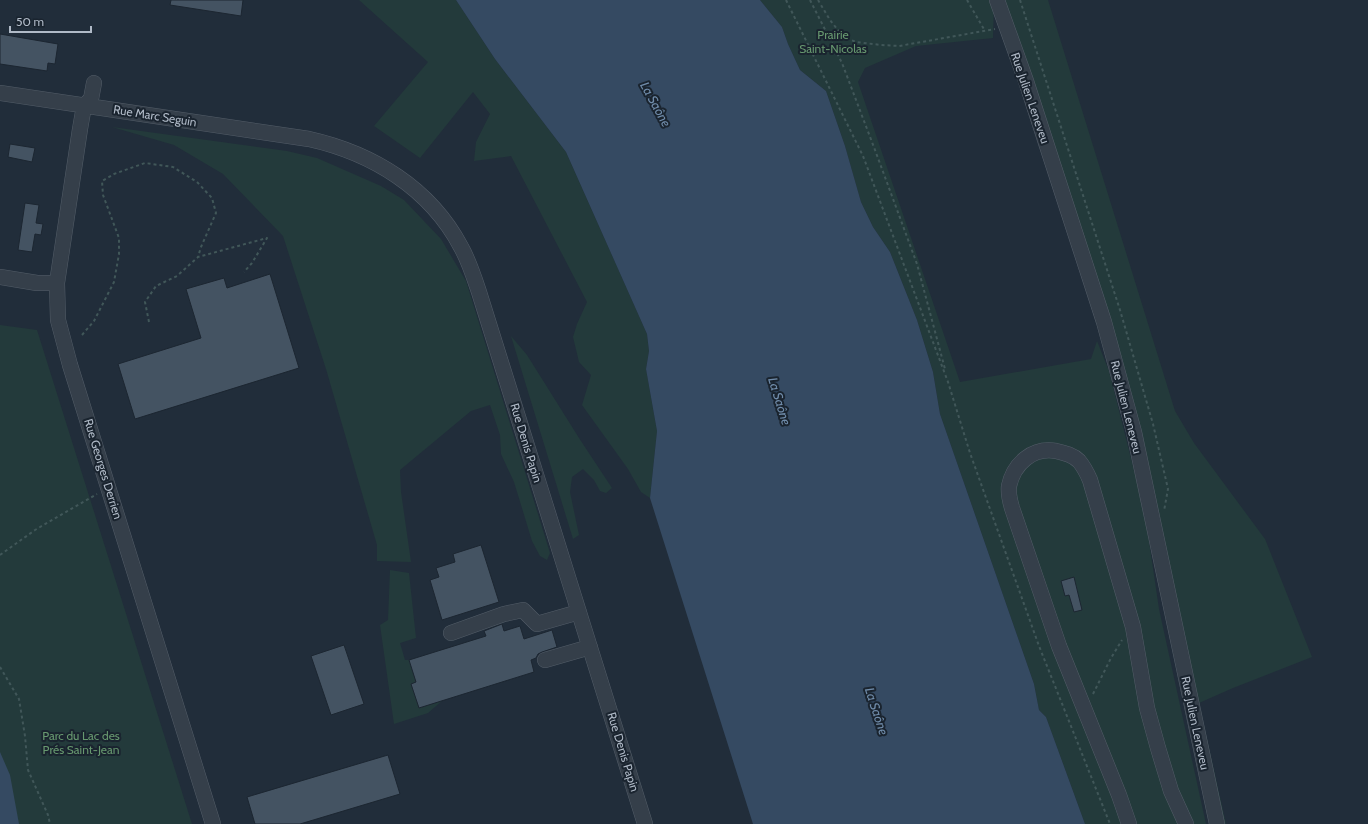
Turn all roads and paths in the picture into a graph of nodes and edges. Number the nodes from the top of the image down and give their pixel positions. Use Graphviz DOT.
graph roads {
  1 [pos="786,0"];
  2 [pos="810,0"];
  3 [pos="818,0"];
  4 [pos="967,0"];
  5 [pos="997,0"];
  6 [pos="1020,0"];
  7 [pos="1006,26"];
  8 [pos="985,31"];
  9 [pos="94,83"];
  10 [pos="0,94"];
  11 [pos="84,106"];
  12 [pos="309,139"];
  13 [pos="198,258"];
  14 [pos="244,272"];
  15 [pos="0,277"];
  16 [pos="57,283"];
  17 [pos="149,322"];
  18 [pos="82,335"];
  19 [pos="948,382"];
  20 [pos="109,488"];
  21 [pos="1154,530"];
  22 [pos="0,555"];
  23 [pos="579,612"];
  24 [pos="1133,627"];
  25 [pos="451,633"];
  26 [pos="590,647"];
  27 [pos="546,660"];
  28 [pos="0,667"];
  29 [pos="1085,708"];
  30 [pos="50,824"];
  31 [pos="213,824"];
  32 [pos="645,824"];
  33 [pos="1110,824"];
  34 [pos="1129,824"];
  35 [pos="1186,824"];
  36 [pos="1217,824"];
  1 -- 19 [label="path"];
  2 -- 19 [label="path"];
  3 -- 8 [label="path"];
  4 -- 8 [label="path"];
  5 -- 7 [label="street, Rue Julien Leneveu"];
  6 -- 21 [label="path"];
  7 -- 8 [label="path"];
  7 -- 21 [label="street, Rue Julien Leneveu"];
  9 -- 11 [label="street, Rue Georges Derrien"];
  10 -- 11 [label="street, Rue Marc Seguin"];
  11 -- 12 [label="street, Rue Marc Seguin"];
  11 -- 16 [label="street, Rue Georges Derrien"];
  12 -- 23 [label="street, Rue Denis Papin"];
  13 -- 14 [label="path"];
  13 -- 17 [label="path"];
  13 -- 18 [label="path"];
  15 -- 16 [label="street"];
  16 -- 20 [label="street, Rue Georges Derrien"];
  19 -- 33 [label="path"];
  20 -- 22 [label="path"];
  20 -- 31 [label="street, Rue Georges Derrien"];
  21 -- 36 [label="street, Rue Julien Leneveu"];
  23 -- 25 [label="street"];
  23 -- 26 [label="street, Rue Denis Papin"];
  24 -- 29 [label="path"];
  24 -- 29 [label="street"];
  24 -- 35 [label="street"];
  26 -- 27 [label="street"];
  26 -- 32 [label="street, Rue Denis Papin"];
  28 -- 30 [label="path"];
  29 -- 34 [label="street"];
}
